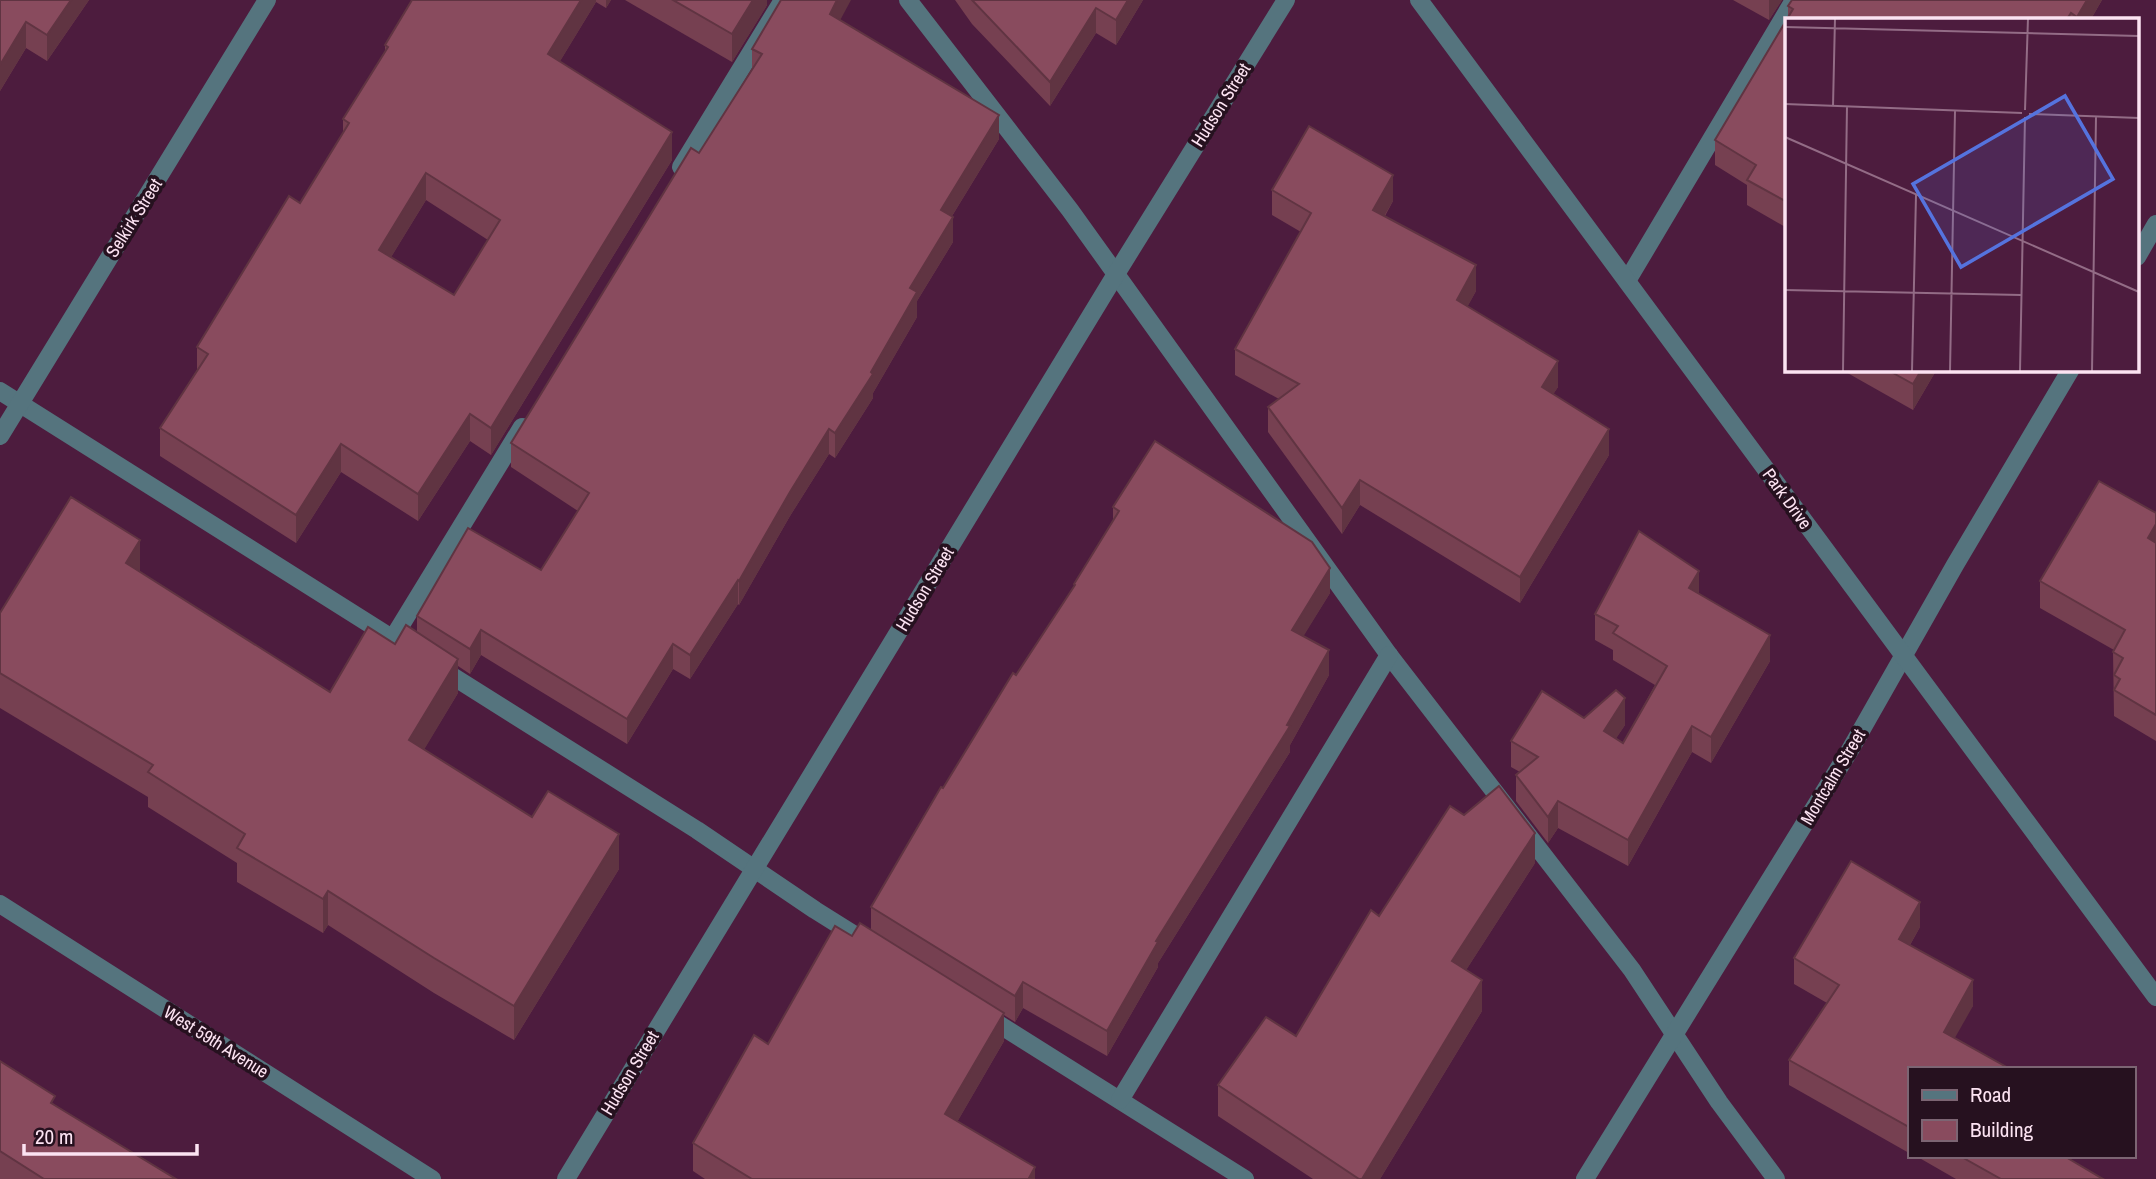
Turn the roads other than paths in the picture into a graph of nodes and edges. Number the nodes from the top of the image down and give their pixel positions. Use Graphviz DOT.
graph roads {
  1 [pos="267,0"];
  2 [pos="783,0"];
  3 [pos="908,0"];
  4 [pos="1286,0"];
  5 [pos="1419,0"];
  6 [pos="1794,0"];
  7 [pos="675,177"];
  8 [pos="2156,224"];
  9 [pos="2138,255"];
  10 [pos="1116,274"];
  11 [pos="1627,281"];
  12 [pos="2070,371"];
  13 [pos="0,391"];
  14 [pos="20,404"];
  15 [pos="530,414"];
  16 [pos="0,436"];
  17 [pos="393,638"];
  18 [pos="1390,655"];
  19 [pos="1903,657"];
  20 [pos="756,868"];
  21 [pos="0,905"];
  22 [pos="886,954"];
  23 [pos="2156,997"];
  24 [pos="968,1005"];
  25 [pos="1675,1033"];
  26 [pos="1120,1100"];
  27 [pos="432,1179"];
  28 [pos="566,1179"];
  29 [pos="1245,1179"];
  30 [pos="1585,1179"];
  31 [pos="1776,1179"];
  1 -- 14 [label="street, Selkirk Street"];
  2 -- 7 [label="street"];
  3 -- 10 [label="street"];
  4 -- 10 [label="street, Hudson Street"];
  5 -- 11 [label="street, Park Drive"];
  6 -- 11 [label="street"];
  8 -- 9 [label="street"];
  10 -- 18 [label="street"];
  10 -- 20 [label="street, Hudson Street"];
  11 -- 19 [label="street, Park Drive"];
  12 -- 19 [label="street, Montcalm Street"];
  13 -- 14 [label="street"];
  14 -- 16 [label="street, Selkirk Street"];
  14 -- 17 [label="street"];
  15 -- 17 [label="street"];
  17 -- 20 [label="street"];
  18 -- 25 [label="street"];
  18 -- 26 [label="street"];
  19 -- 23 [label="street, Park Drive"];
  19 -- 25 [label="street, Montcalm Street"];
  20 -- 22 [label="street"];
  20 -- 28 [label="street, Hudson Street"];
  21 -- 27 [label="street, West 59th Avenue"];
  24 -- 26 [label="street"];
  25 -- 30 [label="street, Montcalm Street"];
  25 -- 31 [label="street"];
  26 -- 29 [label="street"];
}
